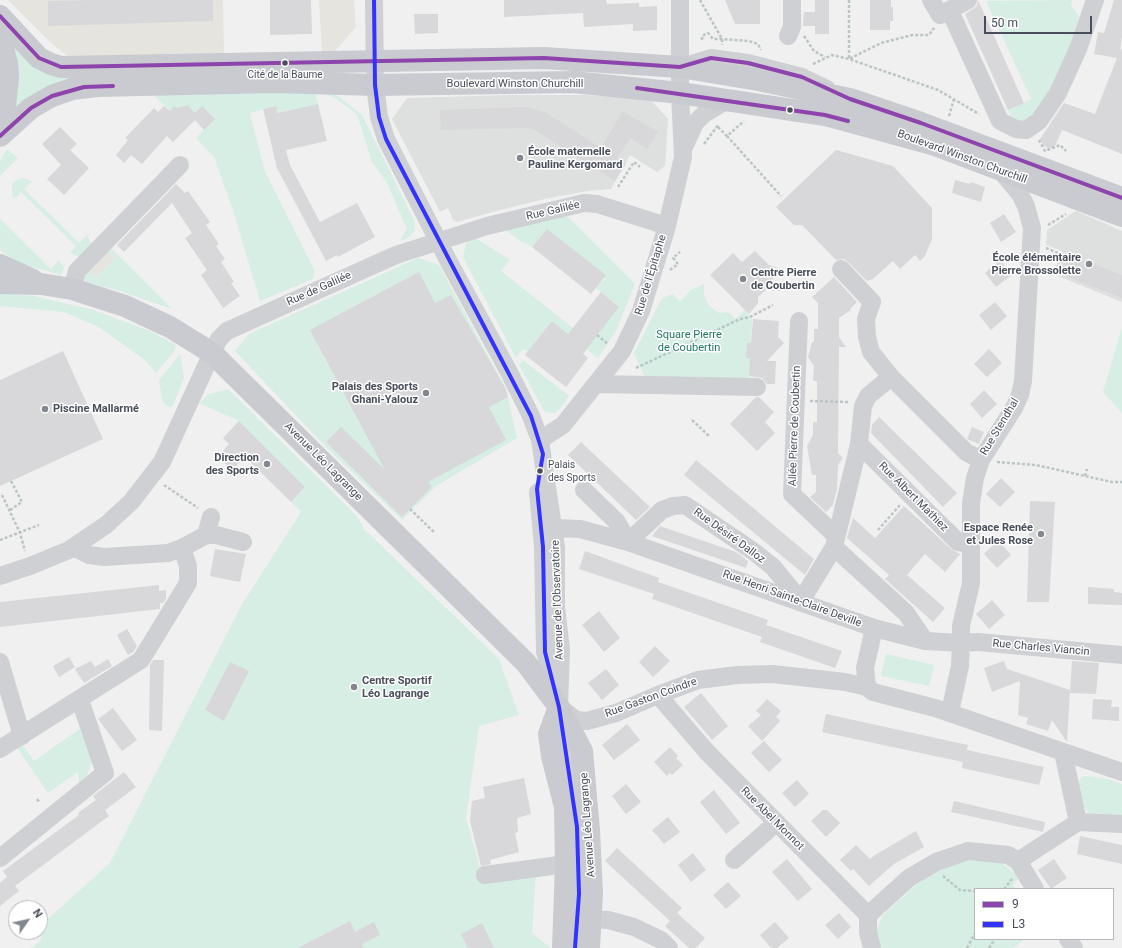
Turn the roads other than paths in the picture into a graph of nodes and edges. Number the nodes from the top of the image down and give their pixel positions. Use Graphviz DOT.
graph roads {
  1 [pos="374,0"];
  2 [pos="680,0"];
  3 [pos="792,0"];
  4 [pos="968,0"];
  5 [pos="1095,0"];
  6 [pos="940,8"];
  7 [pos="0,16"];
  8 [pos="790,31"];
  9 [pos="0,38"];
  10 [pos="375,60"];
  11 [pos="680,67"];
  12 [pos="375,85"];
  13 [pos="680,92"];
  14 [pos="727,100"];
  15 [pos="0,122"];
  16 [pos="0,136"];
  17 [pos="692,148"];
  18 [pos="180,165"];
  19 [pos="1001,171"];
  20 [pos="1122,198"];
  21 [pos="1122,216"];
  22 [pos="667,226"];
  23 [pos="438,240"];
  24 [pos="0,265"];
  25 [pos="841,269"];
  26 [pos="0,283"];
  27 [pos="41,284"];
  28 [pos="72,290"];
  29 [pos="799,321"];
  30 [pos="212,353"];
  31 [pos="891,377"];
  32 [pos="596,384"];
  33 [pos="757,387"];
  34 [pos="859,444"];
  35 [pos="542,447"];
  36 [pos="981,460"];
  37 [pos="584,490"];
  38 [pos="211,517"];
  39 [pos="554,528"];
  40 [pos="206,535"];
  41 [pos="243,542"];
  42 [pos="628,542"];
  43 [pos="835,542"];
  44 [pos="970,544"];
  45 [pos="73,547"];
  46 [pos="182,548"];
  47 [pos="0,576"];
  48 [pos="801,601"];
  49 [pos="874,628"];
  50 [pos="925,641"];
  51 [pos="960,643"];
  52 [pos="1122,655"];
  53 [pos="0,662"];
  54 [pos="867,687"];
  55 [pos="658,695"];
  56 [pos="80,700"];
  57 [pos="559,707"];
  58 [pos="950,712"];
  59 [pos="22,736"];
  60 [pos="0,749"];
  61 [pos="1063,752"];
  62 [pos="1122,772"];
  63 [pos="1078,822"];
  64 [pos="776,823"];
  65 [pos="1122,824"];
  66 [pos="0,858"];
  67 [pos="734,860"];
  68 [pos="1018,861"];
  69 [pos="566,864"];
  70 [pos="484,875"];
  71 [pos="1034,888"];
  72 [pos="868,915"];
  73 [pos="577,918"];
  74 [pos="563,948"];
  75 [pos="575,948"];
  76 [pos="589,948"];
  77 [pos="669,948"];
  78 [pos="872,948"];
  1 -- 10 [label="street, Avenue de l'Observatoire"];
  2 -- 11 [label="street, Rue de l'Épitaphe"];
  3 -- 8 [label="street"];
  4 -- 6 [label="street"];
  5 -- 6 [label="street"];
  7 -- 10 [label="main road, Boulevard Winston Churchill"];
  9 -- 15 [label="main road"];
  10 -- 11 [label="main road, Boulevard Winston Churchill"];
  10 -- 12 [label="street, Avenue de l'Observatoire"];
  11 -- 13 [label="street, Rue de l'Épitaphe"];
  11 -- 20 [label="main road, Boulevard Winston Churchill"];
  12 -- 13 [label="main road, Boulevard Winston Churchill"];
  12 -- 16 [label="main road, Boulevard Winston Churchill"];
  12 -- 23 [label="street, Avenue de l'Observatoire"];
  13 -- 14 [label="main road, Boulevard Winston Churchill"];
  13 -- 17 [label="street, Rue de l'Épitaphe"];
  14 -- 17 [label="street, Rue de l'Épitaphe"];
  14 -- 19 [label="main road, Boulevard Winston Churchill"];
  17 -- 22 [label="street, Rue de l'Épitaphe"];
  18 -- 28 [label="street"];
  19 -- 21 [label="main road, Boulevard Winston Churchill"];
  19 -- 36 [label="street, Rue Stendhal"];
  22 -- 23 [label="street, Rue Galilée"];
  22 -- 32 [label="street, Rue de l'Épitaphe"];
  23 -- 30 [label="street, Rue de Galilée"];
  23 -- 35 [label="street, Avenue de l'Observatoire"];
  24 -- 27 [label="main road, Avenue Léo Lagrange"];
  25 -- 31 [label="street"];
  26 -- 27 [label="main road, Avenue Léo Lagrange"];
  27 -- 28 [label="main road, Avenue Léo Lagrange"];
  28 -- 30 [label="main road, Avenue Léo Lagrange"];
  29 -- 43 [label="street, Allée Pierre de Coubertin"];
  30 -- 45 [label="street, Rue de Galilée"];
  30 -- 57 [label="main road, Avenue Léo Lagrange"];
  31 -- 34 [label="street"];
  31 -- 36 [label="street"];
  32 -- 33 [label="street"];
  32 -- 35 [label="street, Rue de l'Épitaphe"];
  34 -- 43 [label="street"];
  34 -- 44 [label="street, Rue Albert Mathiez"];
  35 -- 39 [label="street, Avenue de l'Observatoire"];
  35 -- 57 [label="street, Avenue de l'Observatoire"];
  36 -- 44 [label="street, Rue Stendhal"];
  37 -- 42 [label="street"];
  38 -- 40 [label="street"];
  39 -- 42 [label="street, Rue Henri Sainte-Claire Deville"];
  39 -- 57 [label="street, Avenue de l'Observatoire"];
  40 -- 41 [label="street"];
  40 -- 46 [label="street"];
  42 -- 48 [label="street, Rue Henri Sainte-Claire Deville"];
  42 -- 48 [label="street, Rue Désiré Dalloz"];
  43 -- 48 [label="street"];
  43 -- 50 [label="street, Allée Pierre de Coubertin"];
  44 -- 51 [label="street, Rue Stendhal"];
  45 -- 46 [label="street"];
  45 -- 47 [label="street, Rue de Galilée"];
  46 -- 56 [label="street"];
  48 -- 49 [label="street, Rue Henri Sainte-Claire Deville"];
  49 -- 50 [label="street, Rue Charles Viancin"];
  49 -- 54 [label="street, Rue Henri Sainte-Claire Deville"];
  50 -- 51 [label="street, Rue Charles Viancin"];
  51 -- 52 [label="street, Rue Charles Viancin"];
  51 -- 58 [label="street, Rue Stendhal"];
  53 -- 59 [label="street"];
  54 -- 55 [label="street, Rue Gaston Coindre"];
  54 -- 58 [label="street"];
  55 -- 57 [label="street, Rue Gaston Coindre"];
  55 -- 64 [label="street, Rue Abel Monnot"];
  56 -- 59 [label="street"];
  56 -- 66 [label="street"];
  57 -- 69 [label="main road, Avenue Léo Lagrange"];
  57 -- 73 [label="street, Avenue Léo Lagrange"];
  57 -- 73 [label="main road, Avenue Léo Lagrange"];
  58 -- 61 [label="street"];
  59 -- 60 [label="street"];
  61 -- 62 [label="street"];
  61 -- 63 [label="street"];
  63 -- 65 [label="street"];
  63 -- 68 [label="street"];
  64 -- 67 [label="street"];
  64 -- 72 [label="street, Rue Abel Monnot"];
  68 -- 71 [label="street"];
  68 -- 72 [label="street"];
  69 -- 70 [label="street"];
  69 -- 73 [label="main road, Avenue Léo Lagrange"];
  72 -- 78 [label="street"];
  73 -- 74 [label="main road, Avenue Léo Lagrange"];
  73 -- 75 [label="street, Avenue Léo Lagrange"];
  73 -- 76 [label="main road, Avenue Léo Lagrange"];
  73 -- 77 [label="street"];
}
